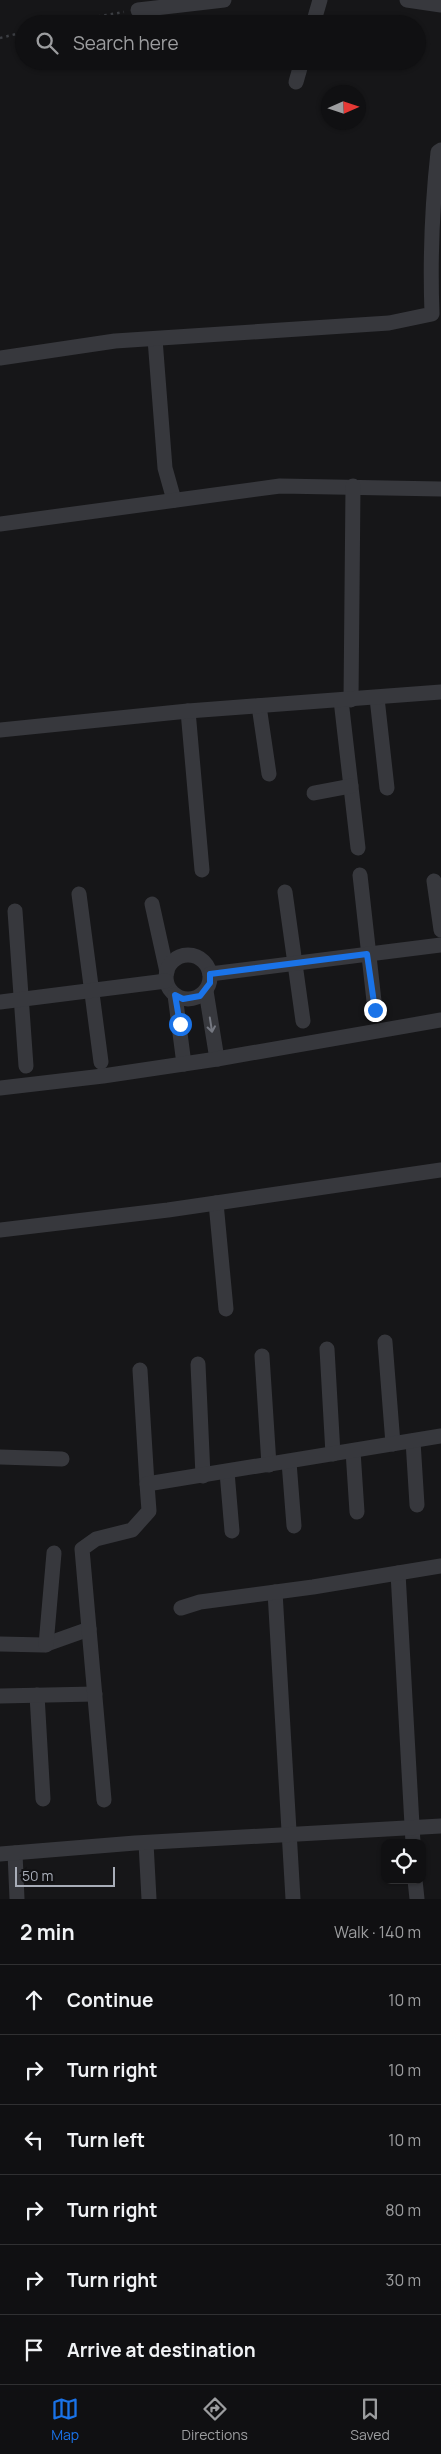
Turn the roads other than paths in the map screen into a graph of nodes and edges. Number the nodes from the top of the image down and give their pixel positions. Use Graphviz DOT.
graph roads {
  1 [pos="224,0"];
  2 [pos="320,0"];
  3 [pos="407,0"];
  4 [pos="441,5"];
  5 [pos="138,10"];
  6 [pos="316,15"];
  7 [pos="299,70"];
  8 [pos="296,82"];
  9 [pos="441,150"];
  10 [pos="155,339"];
  11 [pos="0,358"];
  12 [pos="353,486"];
  13 [pos="441,489"];
  14 [pos="174,500"];
  15 [pos="0,524"];
  16 [pos="441,692"];
  17 [pos="378,698"];
  18 [pos="346,700"];
  19 [pos="259,706"];
  20 [pos="188,711"];
  21 [pos="0,730"];
  22 [pos="269,774"];
  23 [pos="351,786"];
  24 [pos="387,788"];
  25 [pos="314,793"];
  26 [pos="358,848"];
  27 [pos="202,870"];
  28 [pos="360,875"];
  29 [pos="434,881"];
  30 [pos="285,892"];
  31 [pos="79,894"];
  32 [pos="152,904"];
  33 [pos="15,911"];
  34 [pos="441,930"];
  35 [pos="441,945"];
  36 [pos="367,954"];
  37 [pos="294,964"];
  38 [pos="210,974"];
  39 [pos="167,976"];
  40 [pos="93,990"];
  41 [pos="206,991"];
  42 [pos="175,995"];
  43 [pos="20,999"];
  44 [pos="0,1002"];
  45 [pos="375,1010"];
  46 [pos="441,1020"];
  47 [pos="303,1021"];
  48 [pos="217,1059"];
  49 [pos="101,1062"];
  50 [pos="184,1064"];
  51 [pos="26,1066"];
  52 [pos="0,1088"];
  53 [pos="441,1170"];
  54 [pos="216,1203"];
  55 [pos="0,1230"];
  56 [pos="226,1309"];
  57 [pos="385,1342"];
  58 [pos="327,1348"];
  59 [pos="262,1356"];
  60 [pos="198,1364"];
  61 [pos="140,1370"];
  62 [pos="441,1436"];
  63 [pos="413,1441"];
  64 [pos="393,1444"];
  65 [pos="354,1451"];
  66 [pos="333,1454"];
  67 [pos="0,1457"];
  68 [pos="62,1459"];
  69 [pos="289,1462"];
  70 [pos="269,1465"];
  71 [pos="227,1472"];
  72 [pos="203,1476"];
  73 [pos="147,1484"];
  74 [pos="417,1504"];
  75 [pos="357,1512"];
  76 [pos="294,1526"];
  77 [pos="232,1531"];
  78 [pos="54,1553"];
  79 [pos="441,1566"];
  80 [pos="398,1573"];
  81 [pos="275,1592"];
  82 [pos="181,1608"];
  83 [pos="89,1629"];
  84 [pos="0,1644"];
  85 [pos="46,1645"];
  86 [pos="95,1694"];
  87 [pos="37,1695"];
  88 [pos="0,1696"];
  89 [pos="43,1799"];
  90 [pos="104,1800"];
  91 [pos="441,1826"];
  92 [pos="412,1827"];
  93 [pos="289,1835"];
  94 [pos="413,1839"];
  95 [pos="146,1843"];
  96 [pos="7,1853"];
  97 [pos="415,1884"];
  98 [pos="17,1899"];
  99 [pos="149,1899"];
  100 [pos="293,1899"];
  101 [pos="417,1899"];
  1 -- 5 [label="street"];
  2 -- 6 [label="street"];
  3 -- 4 [label="street"];
  7 -- 8 [label="street"];
  9 -- 10 [label="street"];
  10 -- 11 [label="street"];
  10 -- 14 [label="street"];
  12 -- 13 [label="street"];
  12 -- 14 [label="street"];
  12 -- 18 [label="street"];
  14 -- 15 [label="street"];
  16 -- 17 [label="street"];
  17 -- 18 [label="street"];
  17 -- 24 [label="street"];
  18 -- 19 [label="street"];
  18 -- 23 [label="street"];
  19 -- 20 [label="street"];
  19 -- 22 [label="street"];
  20 -- 21 [label="street"];
  20 -- 27 [label="street"];
  23 -- 25 [label="street"];
  23 -- 26 [label="street"];
  28 -- 36 [label="street"];
  29 -- 34 [label="street"];
  30 -- 37 [label="street"];
  31 -- 40 [label="street"];
  32 -- 39 [label="street"];
  33 -- 43 [label="street"];
  35 -- 36 [label="street"];
  36 -- 37 [label="street"];
  36 -- 45 [label="street"];
  37 -- 38 [label="street"];
  37 -- 47 [label="street"];
  38 -- 39 [label="street"];
  38 -- 41 [label="street"];
  39 -- 40 [label="street"];
  39 -- 42 [label="street"];
  40 -- 43 [label="street"];
  40 -- 49 [label="street"];
  41 -- 42 [label="street"];
  41 -- 48 [label="street, one-way"];
  42 -- 50 [label="street"];
  43 -- 44 [label="street"];
  43 -- 51 [label="street"];
  46 -- 48 [label="street"];
  48 -- 50 [label="street"];
  50 -- 52 [label="street"];
  53 -- 54 [label="street"];
  54 -- 55 [label="street"];
  54 -- 56 [label="street"];
  57 -- 64 [label="street"];
  58 -- 66 [label="street"];
  59 -- 70 [label="street"];
  60 -- 72 [label="street"];
  61 -- 73 [label="street"];
  62 -- 63 [label="street"];
  63 -- 64 [label="street"];
  63 -- 74 [label="street"];
  64 -- 65 [label="street"];
  65 -- 66 [label="street"];
  65 -- 75 [label="street"];
  66 -- 69 [label="street"];
  67 -- 68 [label="street"];
  69 -- 70 [label="street"];
  69 -- 76 [label="street"];
  70 -- 71 [label="street"];
  71 -- 72 [label="street"];
  71 -- 77 [label="street"];
  72 -- 73 [label="street"];
  73 -- 83 [label="street"];
  78 -- 85 [label="street"];
  79 -- 80 [label="street"];
  80 -- 81 [label="street"];
  80 -- 92 [label="street"];
  81 -- 82 [label="street"];
  81 -- 93 [label="street"];
  83 -- 85 [label="street"];
  83 -- 86 [label="street"];
  84 -- 85 [label="street"];
  86 -- 87 [label="street"];
  86 -- 90 [label="street"];
  87 -- 88 [label="street"];
  87 -- 89 [label="street"];
  91 -- 92 [label="street"];
  92 -- 93 [label="street"];
  92 -- 94 [label="street"];
  93 -- 95 [label="street"];
  93 -- 100 [label="street"];
  95 -- 96 [label="street"];
  95 -- 99 [label="street"];
  96 -- 98 [label="street"];
  97 -- 101 [label="street"];
}
